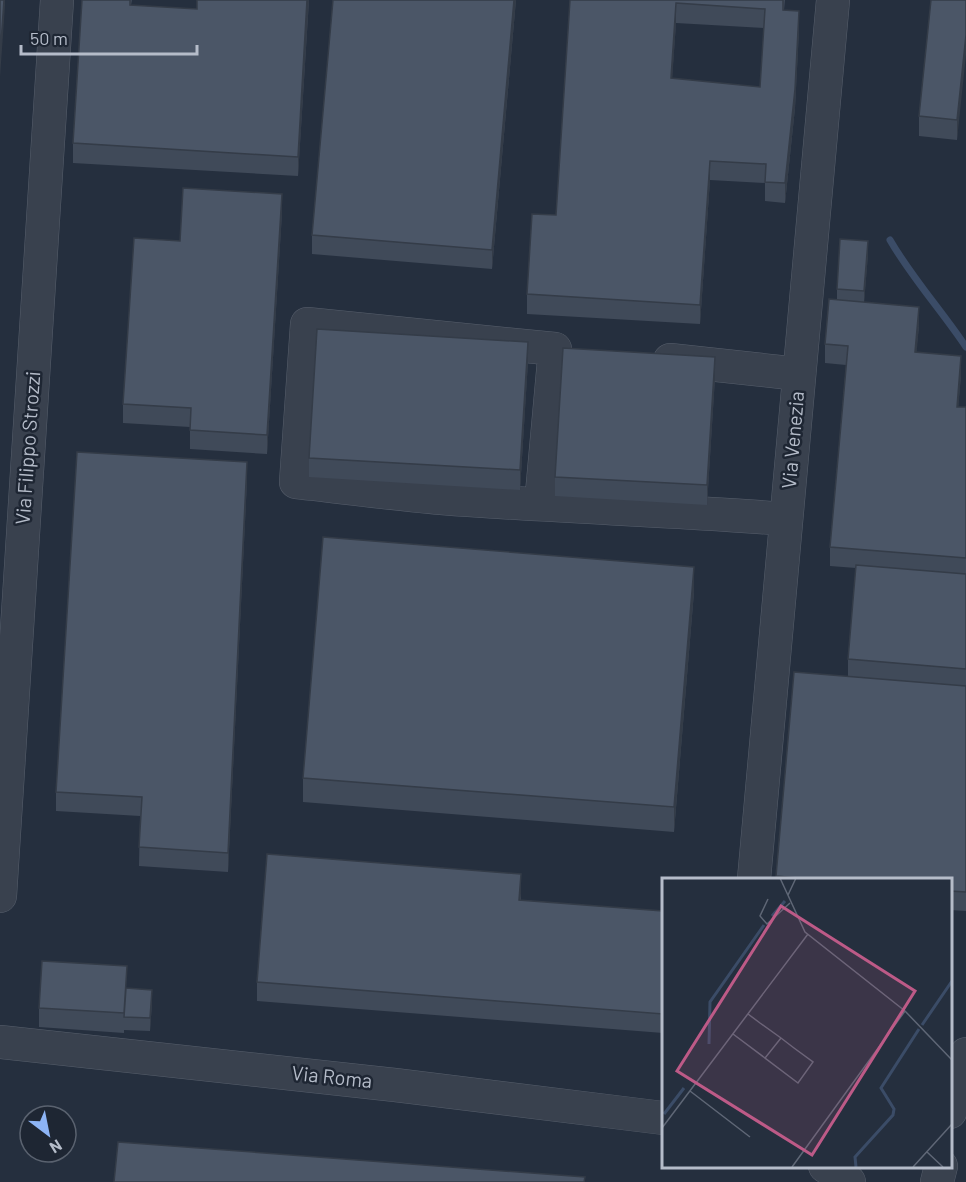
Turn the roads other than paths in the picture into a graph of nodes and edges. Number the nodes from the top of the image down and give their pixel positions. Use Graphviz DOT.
graph roads {
  1 [pos="57,0"];
  2 [pos="833,0"];
  3 [pos="639,357"];
  4 [pos="799,374"];
  5 [pos="541,504"];
  6 [pos="786,519"];
  7 [pos="754,878"];
  8 [pos="0,896"];
  9 [pos="0,1042"];
  10 [pos="966,1054"];
  11 [pos="951,1105"];
  12 [pos="662,1118"];
  13 [pos="826,1167"];
  14 [pos="941,1167"];
  15 [pos="849,1182"];
  16 [pos="937,1182"];
  1 -- 8 [label="street, Via Filippo Strozzi"];
  2 -- 4 [label="street, Via Venezia"];
  3 -- 4 [label="street"];
  4 -- 6 [label="street, Via Venezia"];
  5 -- 5 [label="street"];
  5 -- 6 [label="street"];
  6 -- 7 [label="street, Via Venezia"];
  9 -- 12 [label="street, Via Roma"];
  10 -- 11 [label="street"];
  13 -- 15 [label="street"];
  14 -- 16 [label="street"];
}
